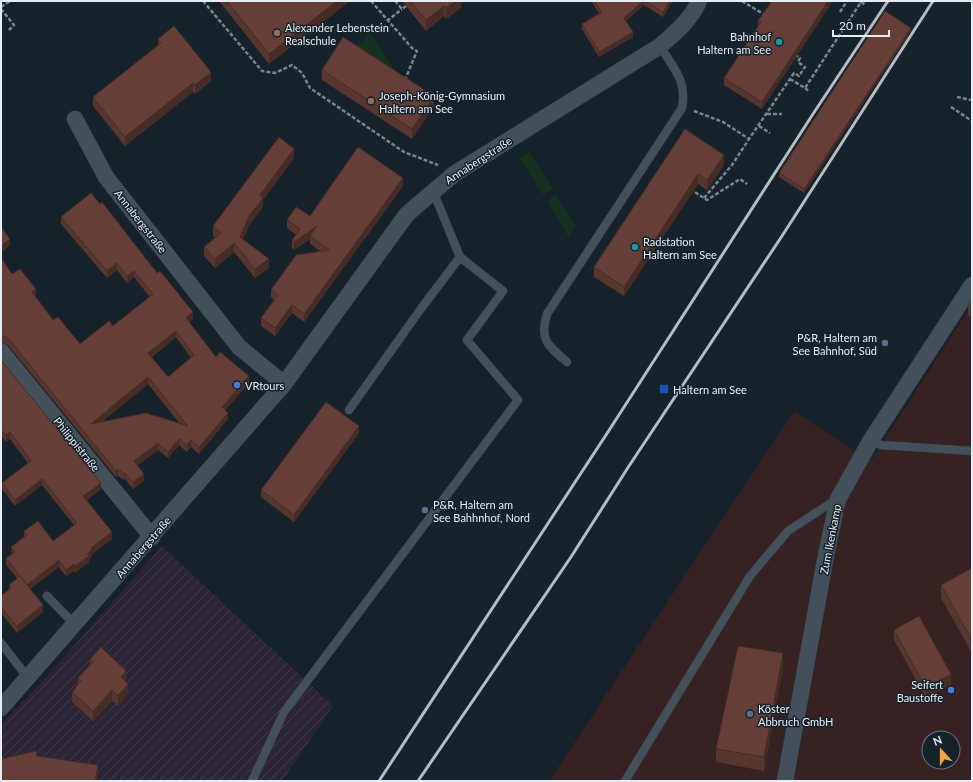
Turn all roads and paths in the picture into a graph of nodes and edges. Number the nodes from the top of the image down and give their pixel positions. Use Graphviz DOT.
graph roads {
  1 [pos="10,1"];
  2 [pos="203,1"];
  3 [pos="371,1"];
  4 [pos="395,1"];
  5 [pos="699,1"];
  6 [pos="742,1"];
  7 [pos="846,1"];
  8 [pos="860,2"];
  9 [pos="866,5"];
  10 [pos="406,6"];
  11 [pos="1,8"];
  12 [pos="402,9"];
  13 [pos="840,12"];
  14 [pos="766,16"];
  15 [pos="388,21"];
  16 [pos="9,30"];
  17 [pos="660,46"];
  18 [pos="797,56"];
  19 [pos="790,79"];
  20 [pos="401,85"];
  21 [pos="805,88"];
  22 [pos="809,91"];
  23 [pos="957,97"];
  24 [pos="972,100"];
  25 [pos="951,107"];
  26 [pos="682,108"];
  27 [pos="766,114"];
  28 [pos="782,114"];
  29 [pos="75,119"];
  30 [pos="972,121"];
  31 [pos="759,126"];
  32 [pos="770,133"];
  33 [pos="749,140"];
  34 [pos="454,174"];
  35 [pos="747,184"];
  36 [pos="685,186"];
  37 [pos="433,192"];
  38 [pos="704,198"];
  39 [pos="460,258"];
  40 [pos="972,285"];
  41 [pos="1,351"];
  42 [pos="567,362"];
  43 [pos="284,384"];
  44 [pos="348,410"];
  45 [pos="871,440"];
  46 [pos="972,451"];
  47 [pos="838,499"];
  48 [pos="152,537"];
  49 [pos="47,596"];
  50 [pos="75,625"];
  51 [pos="1,643"];
  52 [pos="28,678"];
  53 [pos="1,708"];
  54 [pos="252,781"];
  55 [pos="625,781"];
  56 [pos="785,781"];
  1 -- 11 [label="path"];
  2 -- 34 [label="path"];
  3 -- 15 [label="path"];
  4 -- 12 [label="path"];
  5 -- 17 [label="street, Annabergstraße"];
  6 -- 14 [label="path"];
  7 -- 13 [label="path"];
  8 -- 9 [label="path"];
  8 -- 21 [label="path"];
  10 -- 12 [label="path"];
  11 -- 16 [label="path"];
  12 -- 15 [label="path"];
  15 -- 20 [label="path"];
  17 -- 26 [label="lane"];
  17 -- 34 [label="street, Annabergstraße"];
  18 -- 19 [label="path"];
  19 -- 21 [label="path"];
  19 -- 27 [label="path"];
  21 -- 22 [label="path"];
  23 -- 24 [label="path"];
  25 -- 30 [label="path"];
  26 -- 33 [label="path"];
  26 -- 42 [label="lane"];
  27 -- 28 [label="path"];
  27 -- 31 [label="path"];
  29 -- 43 [label="street, Annabergstraße"];
  31 -- 32 [label="path"];
  31 -- 33 [label="path"];
  33 -- 38 [label="path"];
  34 -- 37 [label="street, Annabergstraße"];
  35 -- 38 [label="path"];
  36 -- 38 [label="path"];
  37 -- 39 [label="lane"];
  37 -- 43 [label="street, Annabergstraße"];
  39 -- 44 [label="lane"];
  39 -- 54 [label="lane"];
  40 -- 45 [label="street, Zum Ikenkamp"];
  41 -- 48 [label="street, Philippistraße"];
  43 -- 48 [label="street, Annabergstraße"];
  45 -- 46 [label="lane"];
  45 -- 47 [label="street, Zum Ikenkamp"];
  47 -- 55 [label="lane"];
  47 -- 56 [label="street, Zum Ikenkamp"];
  48 -- 50 [label="street, Annabergstraße"];
  49 -- 50 [label="lane"];
  50 -- 52 [label="street, Annabergstraße"];
  51 -- 52 [label="lane"];
  52 -- 53 [label="street, Annabergstraße"];
}
